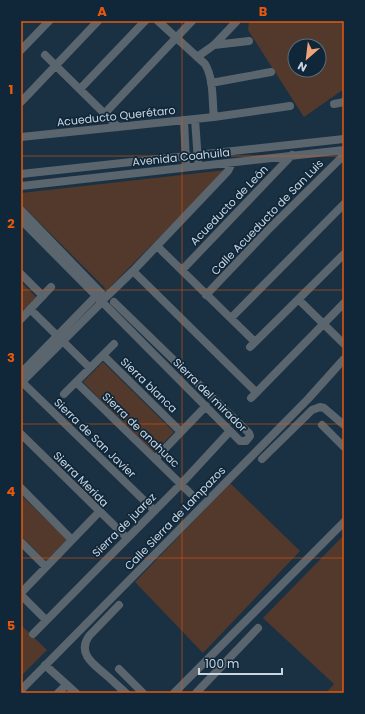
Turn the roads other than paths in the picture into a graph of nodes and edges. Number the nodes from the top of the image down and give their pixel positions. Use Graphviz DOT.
graph roads {
  1 [pos="98,21"];
  2 [pos="145,21"];
  3 [pos="158,21"];
  4 [pos="192,21"];
  5 [pos="46,22"];
  6 [pos="236,22"];
  7 [pos="176,39"];
  8 [pos="249,41"];
  9 [pos="214,45"];
  10 [pos="21,50"];
  11 [pos="45,55"];
  12 [pos="196,57"];
  13 [pos="56,66"];
  14 [pos="271,72"];
  15 [pos="211,83"];
  16 [pos="80,89"];
  17 [pos="21,102"];
  18 [pos="344,102"];
  19 [pos="334,104"];
  20 [pos="290,106"];
  21 [pos="105,113"];
  22 [pos="214,117"];
  23 [pos="194,119"];
  24 [pos="184,120"];
  25 [pos="118,127"];
  26 [pos="21,137"];
  27 [pos="344,139"];
  28 [pos="344,150"];
  29 [pos="292,155"];
  30 [pos="344,155"];
  31 [pos="197,156"];
  32 [pos="186,157"];
  33 [pos="232,163"];
  34 [pos="198,166"];
  35 [pos="186,167"];
  36 [pos="21,174"];
  37 [pos="21,186"];
  38 [pos="344,204"];
  39 [pos="21,210"];
  40 [pos="21,220"];
  41 [pos="157,246"];
  42 [pos="344,254"];
  43 [pos="182,270"];
  44 [pos="134,271"];
  45 [pos="21,274"];
  46 [pos="51,287"];
  47 [pos="206,294"];
  48 [pos="43,296"];
  49 [pos="102,298"];
  50 [pos="298,300"];
  51 [pos="114,302"];
  52 [pos="344,303"];
  53 [pos="30,309"];
  54 [pos="231,318"];
  55 [pos="21,319"];
  56 [pos="323,324"];
  57 [pos="60,339"];
  58 [pos="114,344"];
  59 [pos="344,344"];
  60 [pos="157,350"];
  61 [pos="103,355"];
  62 [pos="344,359"];
  63 [pos="90,368"];
  64 [pos="21,373"];
  65 [pos="21,382"];
  66 [pos="76,382"];
  67 [pos="64,394"];
  68 [pos="206,406"];
  69 [pos="322,425"];
  70 [pos="344,425"];
  71 [pos="230,431"];
  72 [pos="180,432"];
  73 [pos="21,436"];
  74 [pos="344,446"];
  75 [pos="155,459"];
  76 [pos="262,459"];
  77 [pos="181,484"];
  78 [pos="21,488"];
  79 [pos="191,494"];
  80 [pos="154,510"];
  81 [pos="99,512"];
  82 [pos="344,522"];
  83 [pos="126,538"];
  84 [pos="72,540"];
  85 [pos="21,542"];
  86 [pos="46,567"];
  87 [pos="21,594"];
  88 [pos="119,605"];
  89 [pos="46,620"];
  90 [pos="258,628"];
  91 [pos="33,634"];
  92 [pos="45,665"];
  93 [pos="119,669"];
  94 [pos="66,684"];
  95 [pos="21,690"];
  96 [pos="58,693"];
  97 [pos="76,693"];
  98 [pos="126,693"];
  99 [pos="143,693"];
  100 [pos="174,693"];
  101 [pos="196,693"];
  1 -- 13 [label="street"];
  2 -- 16 [label="street"];
  3 -- 7 [label="street"];
  4 -- 7 [label="street"];
  5 -- 10 [label="street"];
  6 -- 9 [label="street"];
  7 -- 12 [label="street"];
  7 -- 21 [label="street"];
  8 -- 9 [label="street"];
  9 -- 12 [label="street"];
  11 -- 13 [label="street"];
  12 -- 15 [label="street"];
  13 -- 16 [label="street"];
  13 -- 17 [label="street"];
  14 -- 15 [label="street"];
  15 -- 22 [label="street"];
  16 -- 21 [label="street"];
  18 -- 19 [label="street"];
  20 -- 22 [label="street, Acueducto Querétaro"];
  21 -- 25 [label="street"];
  22 -- 23 [label="street, Acueducto Querétaro"];
  23 -- 24 [label="street, Acueducto Querétaro"];
  23 -- 31 [label="street"];
  24 -- 25 [label="street, Acueducto Querétaro"];
  24 -- 32 [label="street"];
  25 -- 26 [label="street, Acueducto Querétaro"];
  27 -- 31 [label="street, Avenida Coahuila"];
  28 -- 29 [label="street, Avenida Coahuila"];
  29 -- 33 [label="street, Avenida Coahuila"];
  29 -- 43 [label="street, Acueducto de León"];
  30 -- 47 [label="street, Calle Acueducto de San Luis"];
  31 -- 32 [label="street, Avenida Coahuila"];
  31 -- 34 [label="street"];
  32 -- 35 [label="street"];
  32 -- 36 [label="street, Avenida Coahuila"];
  33 -- 34 [label="street, Avenida Coahuila"];
  33 -- 41 [label="street"];
  34 -- 35 [label="street, Avenida Coahuila"];
  35 -- 37 [label="street, Avenida Coahuila"];
  38 -- 54 [label="street"];
  39 -- 49 [label="street, Sierra del mirador"];
  40 -- 49 [label="street, Sierra del mirador"];
  41 -- 43 [label="street"];
  41 -- 44 [label="street"];
  42 -- 50 [label="street"];
  43 -- 47 [label="street"];
  44 -- 49 [label="street"];
  44 -- 56 [label="street"];
  45 -- 48 [label="street"];
  46 -- 48 [label="street"];
  47 -- 54 [label="street"];
  48 -- 53 [label="street"];
  49 -- 57 [label="street"];
  49 -- 60 [label="street, Sierra del mirador"];
  50 -- 54 [label="street"];
  50 -- 56 [label="street"];
  51 -- 60 [label="street, Sierra del mirador"];
  52 -- 56 [label="street"];
  53 -- 55 [label="street"];
  53 -- 57 [label="street"];
  56 -- 59 [label="street"];
  57 -- 63 [label="street"];
  57 -- 64 [label="street"];
  57 -- 65 [label="street"];
  58 -- 61 [label="street"];
  60 -- 68 [label="street, Sierra del mirador"];
  60 -- 71 [label="street, Sierra del mirador"];
  61 -- 63 [label="street"];
  61 -- 72 [label="street, Sierra blanca"];
  62 -- 92 [label="street, Calle Sierra de Lampazos"];
  63 -- 66 [label="street"];
  65 -- 80 [label="street, Sierra de San Javier"];
  66 -- 67 [label="street"];
  66 -- 75 [label="street, Sierra de anahuac"];
  68 -- 71 [label="street, Sierra del mirador"];
  68 -- 72 [label="street"];
  69 -- 74 [label="street"];
  70 -- 76 [label="street"];
  71 -- 77 [label="street, Sierra de juarez"];
  72 -- 75 [label="street"];
  73 -- 81 [label="street, Sierra Merida"];
  75 -- 77 [label="street, Sierra de anahuac"];
  77 -- 79 [label="street, Sierra de anahuac"];
  77 -- 80 [label="street, Sierra de juarez"];
  78 -- 84 [label="street"];
  80 -- 83 [label="street, Sierra de juarez"];
  81 -- 83 [label="street, Sierra Merida"];
  81 -- 84 [label="street"];
  82 -- 100 [label="street"];
  83 -- 89 [label="street, Sierra de juarez"];
  84 -- 86 [label="street"];
  85 -- 86 [label="street"];
  86 -- 87 [label="street"];
  87 -- 89 [label="street"];
  88 -- 98 [label="street"];
  89 -- 91 [label="street, Sierra de juarez"];
  90 -- 101 [label="street"];
  92 -- 94 [label="street"];
  92 -- 95 [label="street, Calle Sierra de Lampazos"];
  93 -- 99 [label="street"];
  94 -- 96 [label="street"];
  94 -- 97 [label="street"];
}
